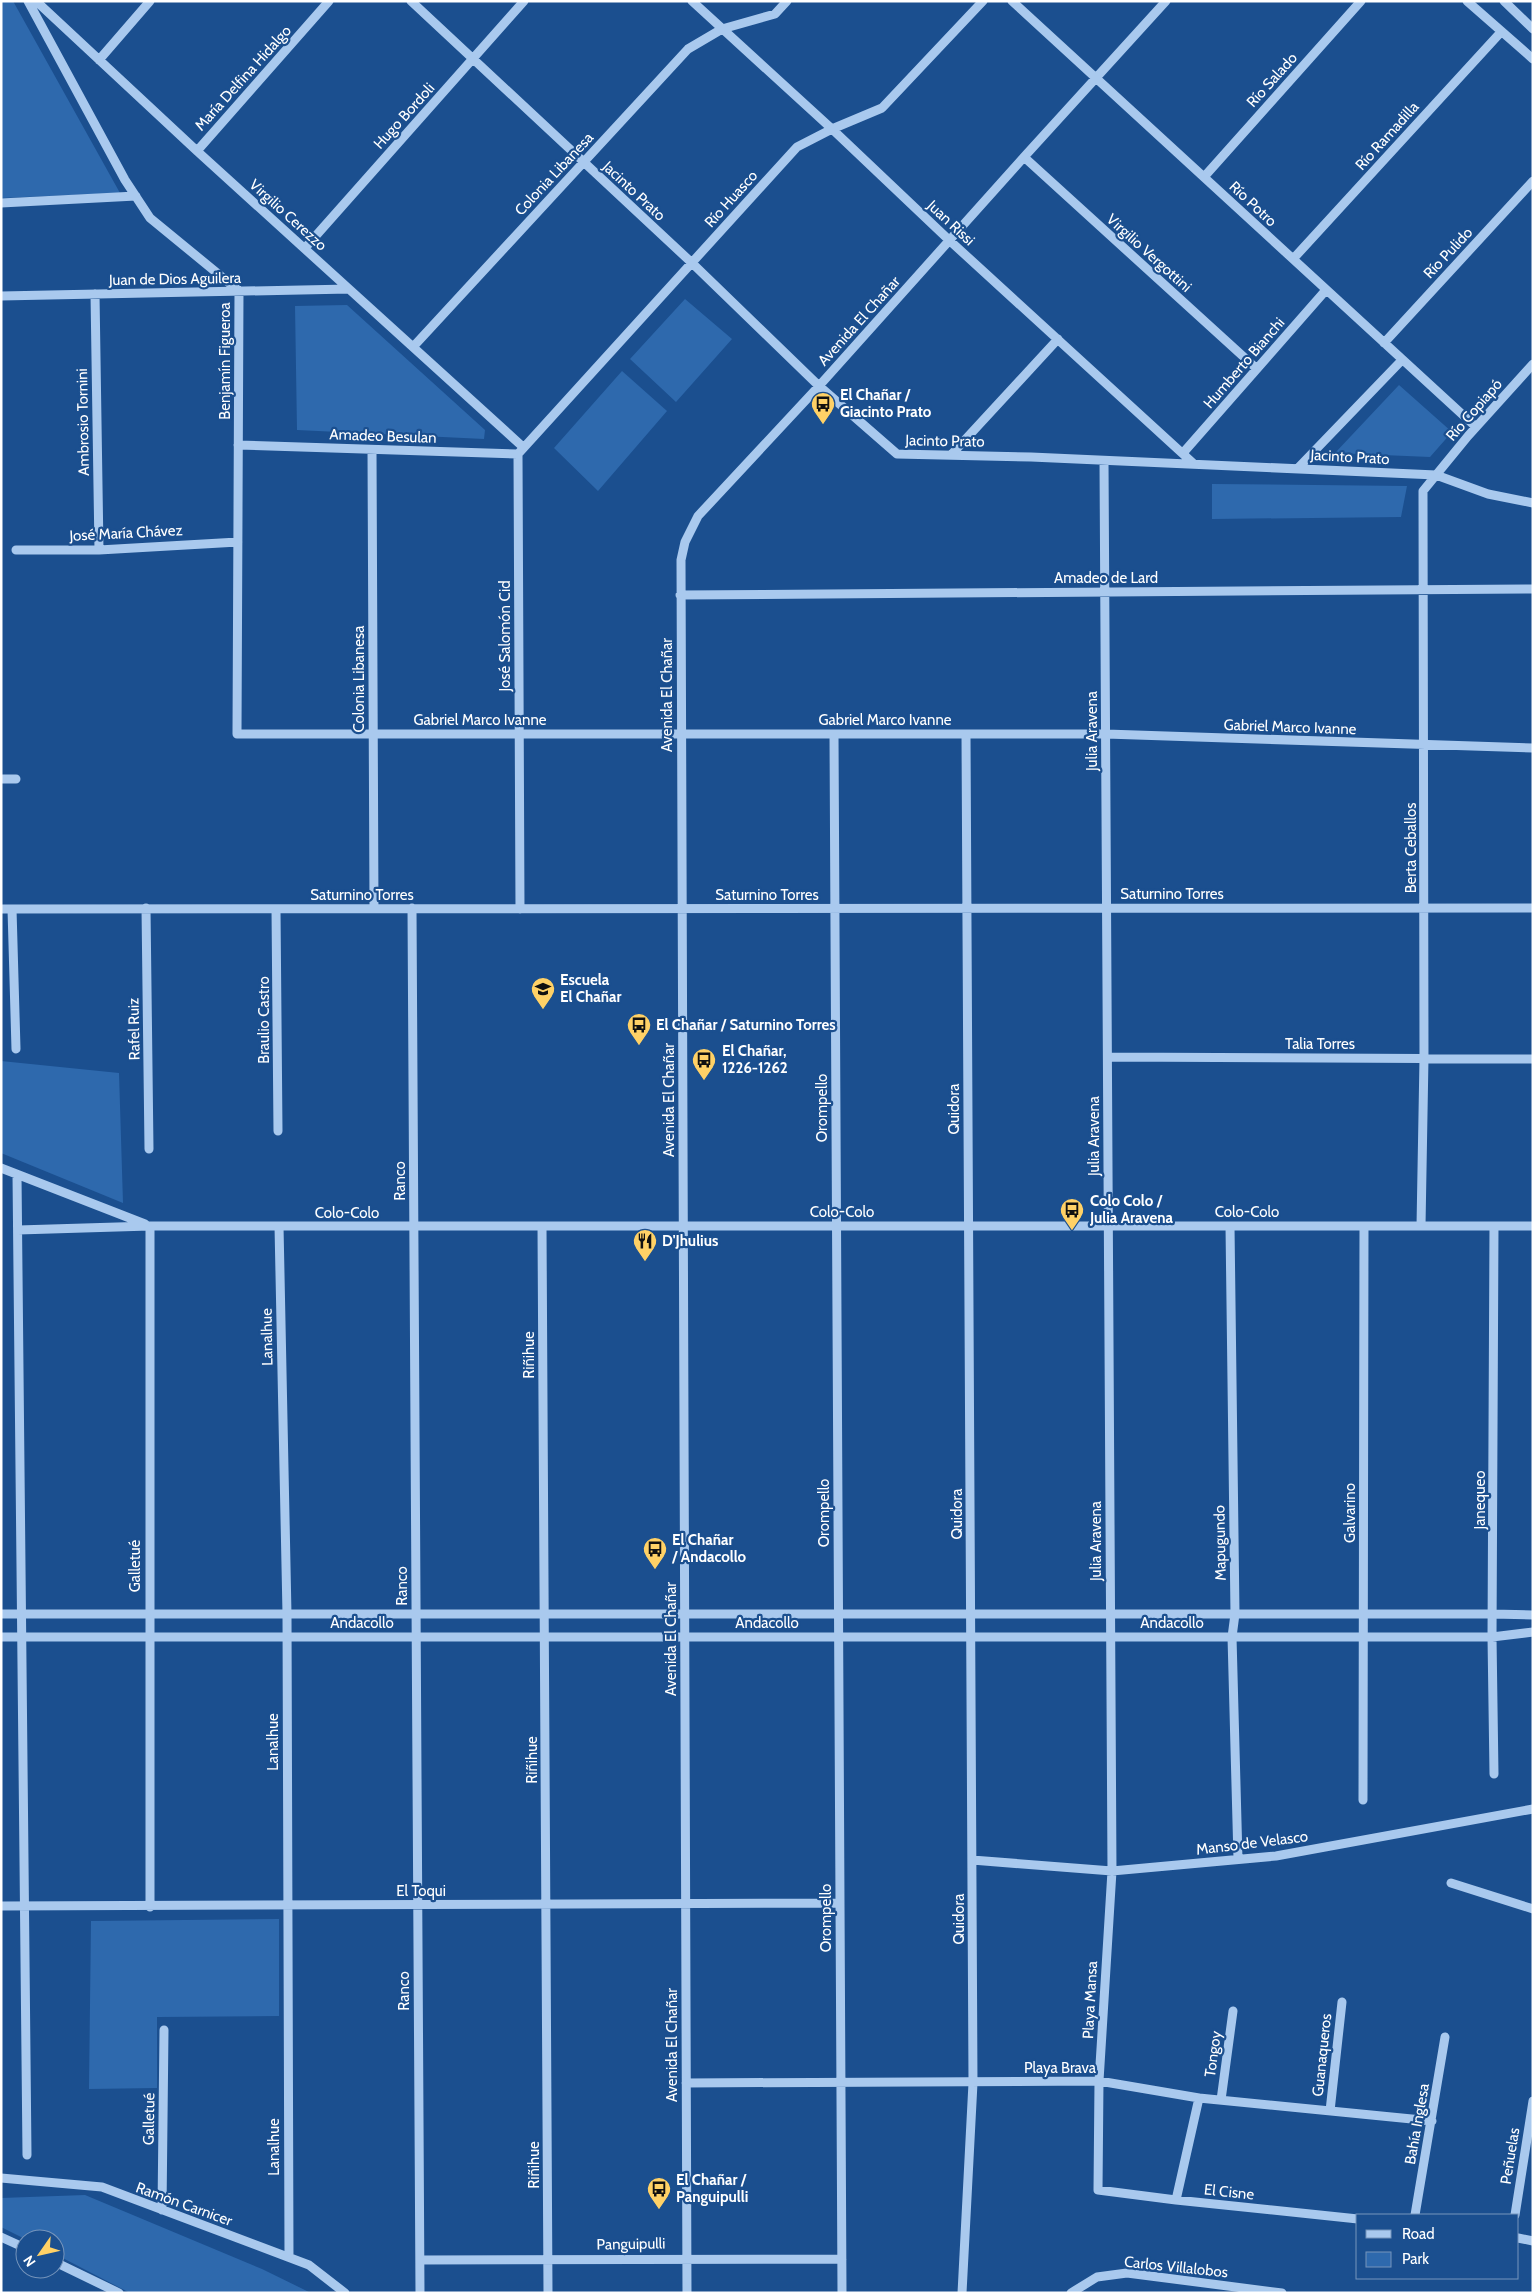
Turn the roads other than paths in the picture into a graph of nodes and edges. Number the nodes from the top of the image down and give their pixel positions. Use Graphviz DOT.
graph roads {
  1 [pos="28,1"];
  2 [pos="36,1"];
  3 [pos="150,1"];
  4 [pos="329,1"];
  5 [pos="411,1"];
  6 [pos="524,1"];
  7 [pos="692,1"];
  8 [pos="787,1"];
  9 [pos="983,1"];
  10 [pos="1012,1"];
  11 [pos="1166,1"];
  12 [pos="1361,1"];
  13 [pos="1467,1"];
  14 [pos="1504,1"];
  15 [pos="722,29"];
  16 [pos="1533,29"];
  17 [pos="1501,32"];
  18 [pos="472,59"];
  19 [pos="1533,59"];
  20 [pos="99,60"];
  21 [pos="1096,79"];
  22 [pos="832,129"];
  23 [pos="197,151"];
  24 [pos="1024,157"];
  25 [pos="584,162"];
  26 [pos="1204,177"];
  27 [pos="1533,182"];
  28 [pos="136,196"];
  29 [pos="1,203"];
  30 [pos="949,240"];
  31 [pos="304,248"];
  32 [pos="1293,259"];
  33 [pos="692,263"];
  34 [pos="349,289"];
  35 [pos="1326,290"];
  36 [pos="239,291"];
  37 [pos="95,294"];
  38 [pos="1,296"];
  39 [pos="1058,340"];
  40 [pos="1384,343"];
  41 [pos="413,347"];
  42 [pos="1402,360"];
  43 [pos="1533,364"];
  44 [pos="1257,369"];
  45 [pos="819,386"];
  46 [pos="1476,427"];
  47 [pos="238,445"];
  48 [pos="372,450"];
  49 [pos="520,450"];
  50 [pos="1183,453"];
  51 [pos="951,455"];
  52 [pos="1104,461"];
  53 [pos="1194,464"];
  54 [pos="1298,468"];
  55 [pos="1436,475"];
  56 [pos="1533,503"];
  57 [pos="238,542"];
  58 [pos="16,550"];
  59 [pos="99,550"];
  60 [pos="1423,589"];
  61 [pos="1533,589"];
  62 [pos="1105,592"];
  63 [pos="680,595"];
  64 [pos="237,734"];
  65 [pos="373,734"];
  66 [pos="519,734"];
  67 [pos="681,734"];
  68 [pos="834,734"];
  69 [pos="966,734"];
  70 [pos="1106,734"];
  71 [pos="1424,746"];
  72 [pos="1533,748"];
  73 [pos="1,779"];
  74 [pos="16,779"];
  75 [pos="1,908"];
  76 [pos="12,908"];
  77 [pos="146,908"];
  78 [pos="276,908"];
  79 [pos="374,908"];
  80 [pos="412,908"];
  81 [pos="520,908"];
  82 [pos="682,908"];
  83 [pos="835,908"];
  84 [pos="967,908"];
  85 [pos="1107,908"];
  86 [pos="1424,908"];
  87 [pos="1533,908"];
  88 [pos="16,1049"];
  89 [pos="1108,1057"];
  90 [pos="1424,1058"];
  91 [pos="1533,1058"];
  92 [pos="278,1131"];
  93 [pos="149,1150"];
  94 [pos="1,1168"];
  95 [pos="17,1175"];
  96 [pos="150,1226"];
  97 [pos="279,1226"];
  98 [pos="414,1226"];
  99 [pos="542,1226"];
  100 [pos="683,1226"];
  101 [pos="836,1226"];
  102 [pos="969,1226"];
  103 [pos="1108,1226"];
  104 [pos="1230,1226"];
  105 [pos="1364,1226"];
  106 [pos="1421,1226"];
  107 [pos="1494,1226"];
  108 [pos="1533,1226"];
  109 [pos="18,1230"];
  110 [pos="1,1614"];
  111 [pos="21,1614"];
  112 [pos="149,1614"];
  113 [pos="287,1614"];
  114 [pos="416,1614"];
  115 [pos="544,1614"];
  116 [pos="685,1614"];
  117 [pos="838,1614"];
  118 [pos="971,1614"];
  119 [pos="1110,1614"];
  120 [pos="1235,1614"];
  121 [pos="1364,1614"];
  122 [pos="1493,1614"];
  123 [pos="1533,1615"];
  124 [pos="1533,1632"];
  125 [pos="1,1637"];
  126 [pos="21,1637"];
  127 [pos="149,1637"];
  128 [pos="287,1637"];
  129 [pos="416,1637"];
  130 [pos="545,1637"];
  131 [pos="684,1637"];
  132 [pos="839,1637"];
  133 [pos="971,1637"];
  134 [pos="1111,1637"];
  135 [pos="1232,1637"];
  136 [pos="1364,1637"];
  137 [pos="1492,1637"];
  138 [pos="1494,1774"];
  139 [pos="1363,1800"];
  140 [pos="1533,1809"];
  141 [pos="972,1860"];
  142 [pos="1238,1860"];
  143 [pos="1112,1871"];
  144 [pos="1451,1882"];
  145 [pos="685,1903"];
  146 [pos="840,1903"];
  147 [pos="546,1904"];
  148 [pos="418,1905"];
  149 [pos="1,1906"];
  150 [pos="287,1906"];
  151 [pos="25,1907"];
  152 [pos="150,1907"];
  153 [pos="1533,1909"];
  154 [pos="1342,2002"];
  155 [pos="1233,2011"];
  156 [pos="164,2030"];
  157 [pos="1445,2037"];
  158 [pos="1100,2081"];
  159 [pos="686,2083"];
  160 [pos="841,2083"];
  161 [pos="973,2083"];
  162 [pos="1199,2098"];
  163 [pos="1221,2100"];
  164 [pos="1533,2101"];
  165 [pos="1330,2111"];
  166 [pos="1432,2121"];
  167 [pos="27,2154"];
  168 [pos="1,2178"];
  169 [pos="1098,2190"];
  170 [pos="1176,2200"];
  171 [pos="162,2210"];
  172 [pos="1415,2214"];
  173 [pos="1515,2214"];
  174 [pos="1356,2219"];
  175 [pos="1,2237"];
  176 [pos="1519,2238"];
  177 [pos="1533,2241"];
  178 [pos="15,2243"];
  179 [pos="289,2257"];
  180 [pos="687,2258"];
  181 [pos="548,2259"];
  182 [pos="842,2259"];
  183 [pos="420,2260"];
  184 [pos="65,2267"];
  185 [pos="119,2293"];
  186 [pos="345,2293"];
  187 [pos="420,2293"];
  188 [pos="548,2293"];
  189 [pos="687,2293"];
  190 [pos="842,2293"];
  191 [pos="962,2293"];
  192 [pos="1071,2293"];
  193 [pos="1282,2293"];
  1 -- 28 [label="street, Benjamín Figueroa"];
  2 -- 20 [label="street, Virgilio Cerezzo"];
  3 -- 20 [label="street"];
  4 -- 23 [label="street, María Delfina Hidalgo"];
  5 -- 18 [label="street, Jacinto Prato"];
  6 -- 18 [label="street, Hugo Bordoli"];
  7 -- 15 [label="street, Juan Rissi"];
  8 -- 15 [label="street, Colonia Libanesa"];
  9 -- 22 [label="street, Río Huasco"];
  10 -- 21 [label="street, Río Potro"];
  11 -- 21 [label="street, Avenida El Chañar"];
  12 -- 26 [label="street, Río Salado"];
  13 -- 17 [label="street"];
  14 -- 16 [label="street"];
  15 -- 22 [label="street, Juan Rissi"];
  15 -- 25 [label="street, Colonia Libanesa"];
  17 -- 19 [label="street"];
  17 -- 32 [label="street, Río Ramadilla"];
  18 -- 25 [label="street, Jacinto Prato"];
  18 -- 31 [label="street, Hugo Bordoli"];
  20 -- 23 [label="street, Virgilio Cerezzo"];
  21 -- 24 [label="street, Avenida El Chañar"];
  21 -- 26 [label="street, Río Potro"];
  22 -- 30 [label="street, Juan Rissi"];
  22 -- 33 [label="street, Río Huasco"];
  23 -- 31 [label="street, Virgilio Cerezzo"];
  24 -- 30 [label="street, Avenida El Chañar"];
  24 -- 44 [label="street, Virgilio Vergottini"];
  25 -- 33 [label="street, Jacinto Prato"];
  25 -- 41 [label="street, Colonia Libanesa"];
  26 -- 32 [label="street, Río Potro"];
  27 -- 40 [label="street, Río Pulido"];
  28 -- 29 [label="street"];
  28 -- 36 [label="street, Benjamín Figueroa"];
  30 -- 39 [label="street, Juan Rissi"];
  30 -- 45 [label="street, Avenida El Chañar"];
  31 -- 34 [label="street, Virgilio Cerezzo"];
  32 -- 35 [label="street, Río Potro"];
  33 -- 45 [label="street, Jacinto Prato"];
  33 -- 49 [label="street, Río Huasco"];
  34 -- 36 [label="street, Juan de Dios Aguilera"];
  34 -- 41 [label="street, Virgilio Cerezzo"];
  35 -- 40 [label="street, Río Potro"];
  35 -- 44 [label="street, Humberto Bianchi"];
  36 -- 37 [label="street, Juan de Dios Aguilera"];
  36 -- 47 [label="street, Benjamín Figueroa"];
  37 -- 38 [label="street, Juan de Dios Aguilera"];
  37 -- 59 [label="street, Ambrosio Tornini"];
  39 -- 50 [label="street, Juan Rissi"];
  39 -- 51 [label="street"];
  40 -- 42 [label="street, Río Potro"];
  41 -- 49 [label="street, Virgilio Cerezzo"];
  42 -- 46 [label="street, Río Potro"];
  42 -- 54 [label="street"];
  43 -- 46 [label="street, Río Copiapó"];
  44 -- 50 [label="street, Humberto Bianchi"];
  45 -- 51 [label="street, Jacinto Prato"];
  45 -- 63 [label="street, Avenida El Chañar"];
  46 -- 55 [label="street, Río Copiapó"];
  47 -- 48 [label="street, Amadeo Besulan"];
  47 -- 57 [label="street, Benjamín Figueroa"];
  48 -- 49 [label="street, Amadeo Besulan"];
  48 -- 65 [label="street, Colonia Libanesa"];
  49 -- 66 [label="street, José Salomón Cid"];
  50 -- 53 [label="street, Juan Rissi"];
  51 -- 52 [label="street, Jacinto Prato"];
  52 -- 53 [label="street, Jacinto Prato"];
  52 -- 62 [label="street, Julia Aravena"];
  53 -- 54 [label="street, Jacinto Prato"];
  54 -- 55 [label="street, Jacinto Prato"];
  55 -- 56 [label="street, Jacinto Prato"];
  55 -- 60 [label="street, Berta Ceballos"];
  57 -- 59 [label="street, José María Chávez"];
  57 -- 64 [label="street, Benjamín Figueroa"];
  58 -- 59 [label="street, José María Chávez"];
  60 -- 61 [label="street, Amadeo de Lard"];
  60 -- 62 [label="street, Amadeo de Lard"];
  60 -- 71 [label="street, Berta Ceballos"];
  62 -- 63 [label="street, Amadeo de Lard"];
  62 -- 70 [label="street, Julia Aravena"];
  63 -- 67 [label="street, Avenida El Chañar"];
  64 -- 65 [label="street, Gabriel Marco Ivanne"];
  65 -- 66 [label="street, Gabriel Marco Ivanne"];
  65 -- 79 [label="street, Colonia Libanesa"];
  66 -- 67 [label="street, Gabriel Marco Ivanne"];
  66 -- 81 [label="street, José Salomón Cid"];
  67 -- 68 [label="street, Gabriel Marco Ivanne"];
  67 -- 82 [label="street, Avenida El Chañar"];
  68 -- 69 [label="street, Gabriel Marco Ivanne"];
  68 -- 83 [label="street, Orompello"];
  69 -- 70 [label="street, Gabriel Marco Ivanne"];
  69 -- 84 [label="street, Quidora"];
  70 -- 71 [label="street, Gabriel Marco Ivanne"];
  70 -- 85 [label="street, Julia Aravena"];
  71 -- 72 [label="street, Gabriel Marco Ivanne"];
  71 -- 86 [label="street, Berta Ceballos"];
  73 -- 74 [label="street"];
  75 -- 76 [label="street, Saturnino Torres"];
  76 -- 77 [label="street, Saturnino Torres"];
  76 -- 88 [label="street"];
  77 -- 78 [label="street, Saturnino Torres"];
  77 -- 93 [label="street, Rafel Ruiz"];
  78 -- 79 [label="street, Saturnino Torres"];
  78 -- 92 [label="street, Braulio Castro"];
  79 -- 80 [label="street, Saturnino Torres"];
  80 -- 81 [label="street, Saturnino Torres"];
  80 -- 98 [label="street, Ranco"];
  81 -- 82 [label="street, Saturnino Torres"];
  82 -- 83 [label="street, Saturnino Torres"];
  82 -- 100 [label="street, Avenida El Chañar"];
  83 -- 84 [label="street, Saturnino Torres"];
  83 -- 101 [label="street, Orompello"];
  84 -- 85 [label="street, Saturnino Torres"];
  84 -- 102 [label="street, Quidora"];
  85 -- 86 [label="street, Saturnino Torres"];
  85 -- 89 [label="street, Julia Aravena"];
  86 -- 87 [label="street, Saturnino Torres"];
  86 -- 90 [label="street, Berta Ceballos"];
  89 -- 90 [label="street, Talia Torres"];
  89 -- 103 [label="street, Julia Aravena"];
  90 -- 91 [label="street, Talia Torres"];
  90 -- 106 [label="street, Berta Ceballos"];
  94 -- 95 [label="street, Colo-Colo"];
  95 -- 96 [label="street, Colo-Colo"];
  95 -- 109 [label="street"];
  96 -- 97 [label="street, Colo-Colo"];
  96 -- 109 [label="street, Colo-Colo"];
  96 -- 112 [label="street, Galletué"];
  97 -- 98 [label="street, Colo-Colo"];
  97 -- 113 [label="street, Lanalhue"];
  98 -- 99 [label="street, Colo-Colo"];
  98 -- 114 [label="street, Ranco"];
  99 -- 100 [label="street, Colo-Colo"];
  99 -- 115 [label="street, Riñihue"];
  100 -- 101 [label="street, Colo-Colo"];
  100 -- 116 [label="street, Avenida El Chañar"];
  101 -- 102 [label="street, Colo-Colo"];
  101 -- 117 [label="street, Orompello"];
  102 -- 103 [label="street, Colo-Colo"];
  102 -- 118 [label="street, Quidora"];
  103 -- 104 [label="street, Colo-Colo"];
  103 -- 119 [label="street, Julia Aravena"];
  104 -- 105 [label="street, Colo-Colo"];
  104 -- 120 [label="street, Mapugundo"];
  105 -- 106 [label="street, Colo-Colo"];
  105 -- 121 [label="street, Galvarino"];
  106 -- 107 [label="street, Colo-Colo"];
  107 -- 108 [label="street, Colo-Colo"];
  107 -- 122 [label="street, Janequeo"];
  109 -- 111 [label="street"];
  110 -- 111 [label="street, Andacollo"];
  111 -- 112 [label="street, Andacollo"];
  111 -- 126 [label="street"];
  112 -- 113 [label="street, Andacollo"];
  112 -- 127 [label="street, Galletué"];
  113 -- 114 [label="street, Andacollo"];
  113 -- 128 [label="street, Lanalhue"];
  114 -- 115 [label="street, Andacollo"];
  114 -- 129 [label="street, Ranco"];
  115 -- 116 [label="street, Andacollo"];
  115 -- 130 [label="street, Riñihue"];
  116 -- 117 [label="street, Andacollo"];
  116 -- 131 [label="street, Avenida El Chañar"];
  117 -- 118 [label="street, Andacollo"];
  117 -- 132 [label="street, Orompello"];
  118 -- 119 [label="street, Andacollo"];
  118 -- 133 [label="street, Quidora"];
  119 -- 120 [label="street, Andacollo"];
  119 -- 134 [label="street, Julia Aravena"];
  120 -- 121 [label="street, Andacollo"];
  120 -- 135 [label="street, Mapugundo"];
  121 -- 122 [label="street, Andacollo"];
  121 -- 136 [label="street, Galvarino"];
  122 -- 123 [label="street, Andacollo"];
  122 -- 137 [label="street, Janequeo"];
  124 -- 137 [label="street, Andacollo"];
  125 -- 126 [label="street, Andacollo"];
  126 -- 127 [label="street, Andacollo"];
  126 -- 151 [label="street"];
  127 -- 128 [label="street, Andacollo"];
  127 -- 152 [label="street, Galletué"];
  128 -- 129 [label="street, Andacollo"];
  128 -- 150 [label="street, Lanalhue"];
  129 -- 130 [label="street, Andacollo"];
  129 -- 148 [label="street, Ranco"];
  130 -- 131 [label="street, Andacollo"];
  130 -- 147 [label="street, Riñihue"];
  131 -- 132 [label="street, Andacollo"];
  131 -- 145 [label="street, Avenida El Chañar"];
  132 -- 133 [label="street, Andacollo"];
  132 -- 146 [label="street, Orompello"];
  133 -- 134 [label="street, Andacollo"];
  133 -- 141 [label="street, Quidora"];
  134 -- 135 [label="street, Andacollo"];
  134 -- 143 [label="street, Julia Aravena"];
  135 -- 136 [label="street, Andacollo"];
  135 -- 142 [label="street, Mapugundo"];
  136 -- 137 [label="street, Andacollo"];
  136 -- 139 [label="street, Galvarino"];
  137 -- 138 [label="street, Janequeo"];
  140 -- 142 [label="street, Manso de Velasco"];
  141 -- 143 [label="street, Manso de Velasco"];
  141 -- 161 [label="street, Quidora"];
  142 -- 143 [label="street, Manso de Velasco"];
  143 -- 158 [label="street, Playa Mansa"];
  144 -- 153 [label="street"];
  145 -- 146 [label="street, El Toqui"];
  145 -- 147 [label="street, El Toqui"];
  145 -- 159 [label="street, Avenida El Chañar"];
  146 -- 160 [label="street, Orompello"];
  147 -- 148 [label="street, El Toqui"];
  147 -- 181 [label="street, Riñihue"];
  148 -- 150 [label="street, El Toqui"];
  148 -- 183 [label="street, Ranco"];
  149 -- 151 [label="street, El Toqui"];
  150 -- 152 [label="street, El Toqui"];
  150 -- 179 [label="street, Lanalhue"];
  151 -- 152 [label="street, El Toqui"];
  151 -- 167 [label="street"];
  154 -- 165 [label="street, Guanaqueros"];
  155 -- 163 [label="street, Tongoy"];
  156 -- 171 [label="street, Galletué"];
  157 -- 166 [label="street, Bahía Inglesa"];
  158 -- 161 [label="street, Playa Brava"];
  158 -- 162 [label="street, Playa Brava"];
  158 -- 169 [label="street, Playa Mansa"];
  159 -- 160 [label="street, Playa Brava"];
  159 -- 180 [label="street, Avenida El Chañar"];
  160 -- 161 [label="street, Playa Brava"];
  160 -- 182 [label="street, Orompello"];
  161 -- 191 [label="street, Quidora"];
  162 -- 163 [label="street, Playa Brava"];
  162 -- 170 [label="street"];
  163 -- 165 [label="street, Playa Brava"];
  164 -- 173 [label="street, Peñuelas"];
  165 -- 166 [label="street, Playa Brava"];
  166 -- 172 [label="street, Bahía Inglesa"];
  168 -- 171 [label="street, Ramón Carnicer"];
  169 -- 170 [label="street, El Cisne"];
  170 -- 174 [label="street, El Cisne"];
  171 -- 179 [label="street, Ramón Carnicer"];
  175 -- 178 [label="street"];
  176 -- 177 [label="street"];
  179 -- 186 [label="street, Ramón Carnicer"];
  180 -- 181 [label="street, Panguipulli"];
  180 -- 182 [label="street, Panguipulli"];
  180 -- 189 [label="street, Avenida El Chañar"];
  181 -- 183 [label="street, Panguipulli"];
  181 -- 188 [label="street, Riñihue"];
  182 -- 190 [label="street, Orompello"];
  183 -- 187 [label="street, Ranco"];
  184 -- 185 [label="street"];
  192 -- 193 [label="street, Carlos Villalobos"];
}
